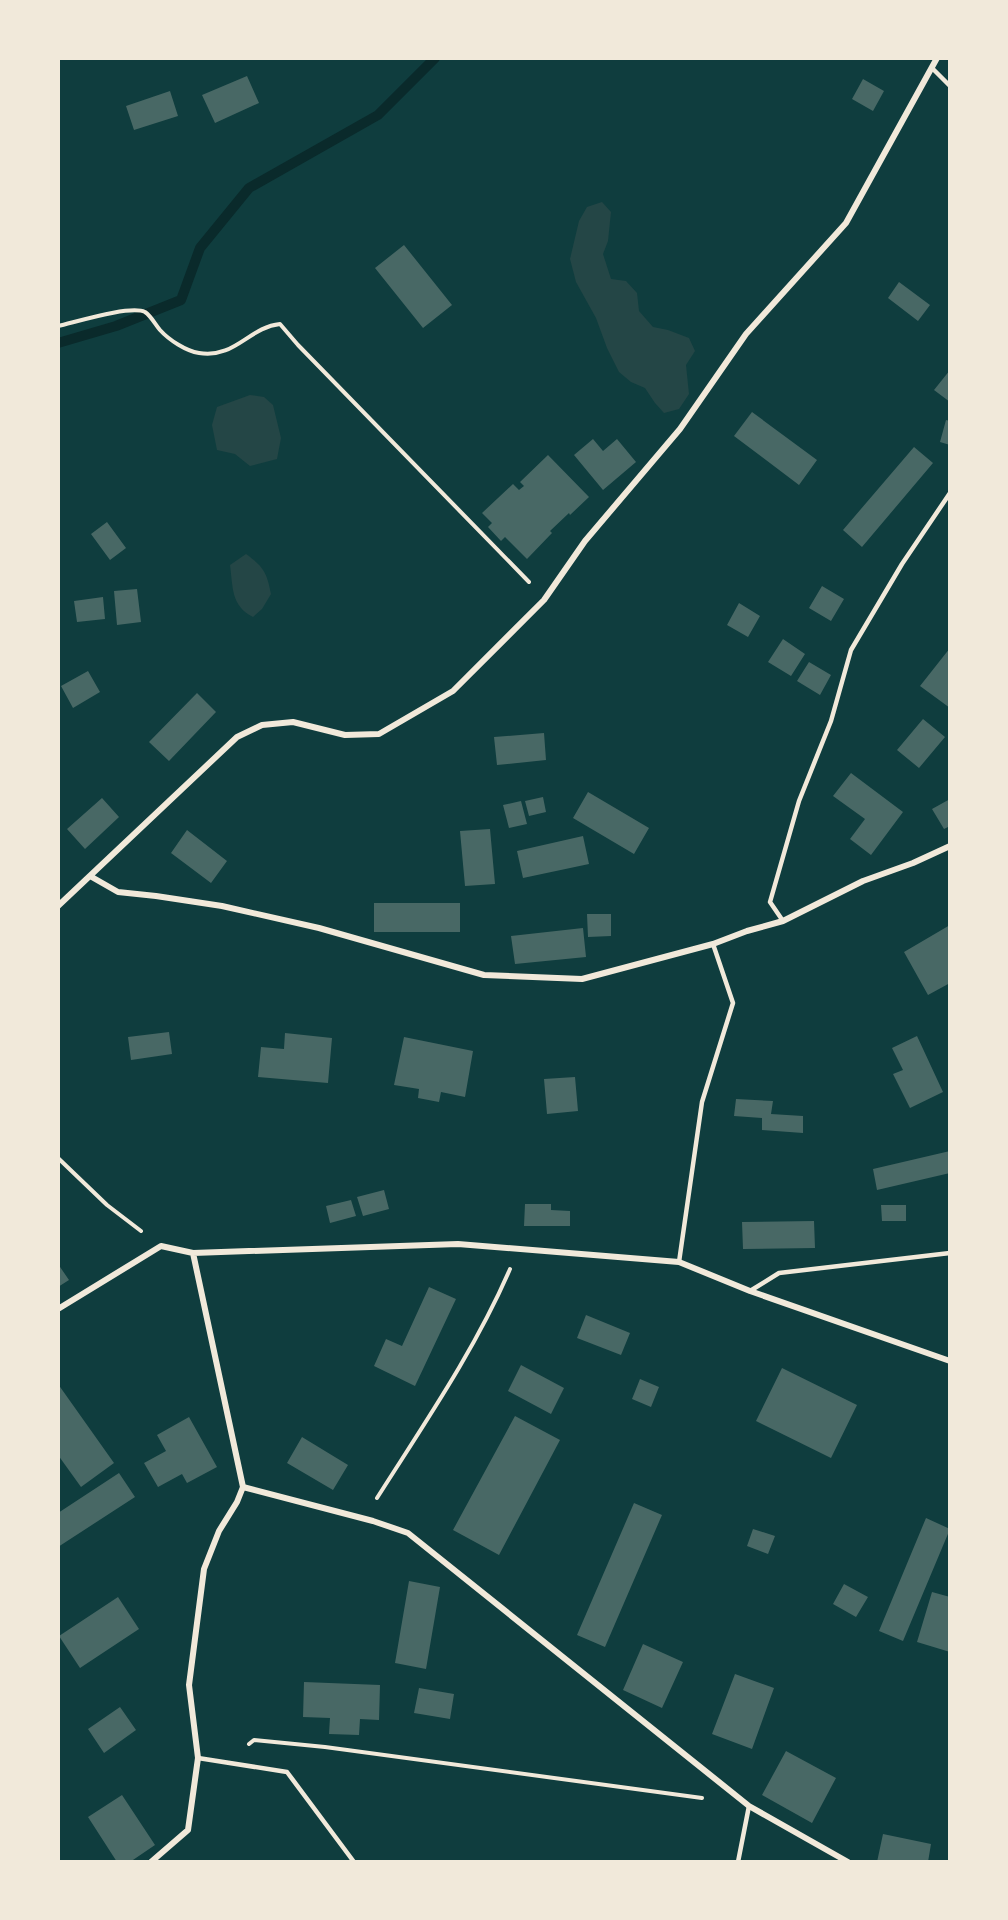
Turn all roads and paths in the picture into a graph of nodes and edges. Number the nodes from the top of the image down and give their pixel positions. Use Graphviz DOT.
graph roads {
  1 [pos="937,58"];
  2 [pos="932,68"];
  3 [pos="950,86"];
  4 [pos="58,326"];
  5 [pos="950,493"];
  6 [pos="551,590"];
  7 [pos="950,846"];
  8 [pos="90,876"];
  9 [pos="58,906"];
  10 [pos="783,921"];
  11 [pos="713,944"];
  12 [pos="58,1158"];
  13 [pos="161,1246"];
  14 [pos="518,1249"];
  15 [pos="192,1253"];
  16 [pos="950,1254"];
  17 [pos="680,1262"];
  18 [pos="750,1291"];
  19 [pos="58,1309"];
  20 [pos="950,1361"];
  21 [pos="243,1487"];
  22 [pos="373,1521"];
  23 [pos="198,1758"];
  24 [pos="238,1764"];
  25 [pos="726,1788"];
  26 [pos="749,1806"];
  27 [pos="151,1862"];
  28 [pos="354,1862"];
  29 [pos="738,1862"];
  30 [pos="848,1862"];
  1 -- 2 [label="street"];
  2 -- 3 [label="lane"];
  2 -- 6 [label="street"];
  4 -- 6 [label="path"];
  5 -- 10 [label="lane"];
  6 -- 8 [label="street"];
  7 -- 10 [label="street"];
  8 -- 9 [label="street"];
  8 -- 11 [label="street"];
  10 -- 11 [label="street"];
  11 -- 17 [label="lane"];
  12 -- 13 [label="path"];
  13 -- 15 [label="street"];
  13 -- 19 [label="street"];
  14 -- 15 [label="street"];
  14 -- 17 [label="street"];
  14 -- 22 [label="path"];
  15 -- 21 [label="street"];
  16 -- 18 [label="lane"];
  17 -- 18 [label="street"];
  18 -- 20 [label="street"];
  21 -- 22 [label="street"];
  21 -- 23 [label="street"];
  22 -- 25 [label="street"];
  23 -- 24 [label="lane"];
  23 -- 27 [label="street"];
  24 -- 25 [label="path"];
  24 -- 28 [label="lane"];
  25 -- 26 [label="street"];
  26 -- 29 [label="lane"];
  26 -- 30 [label="street"];
}
